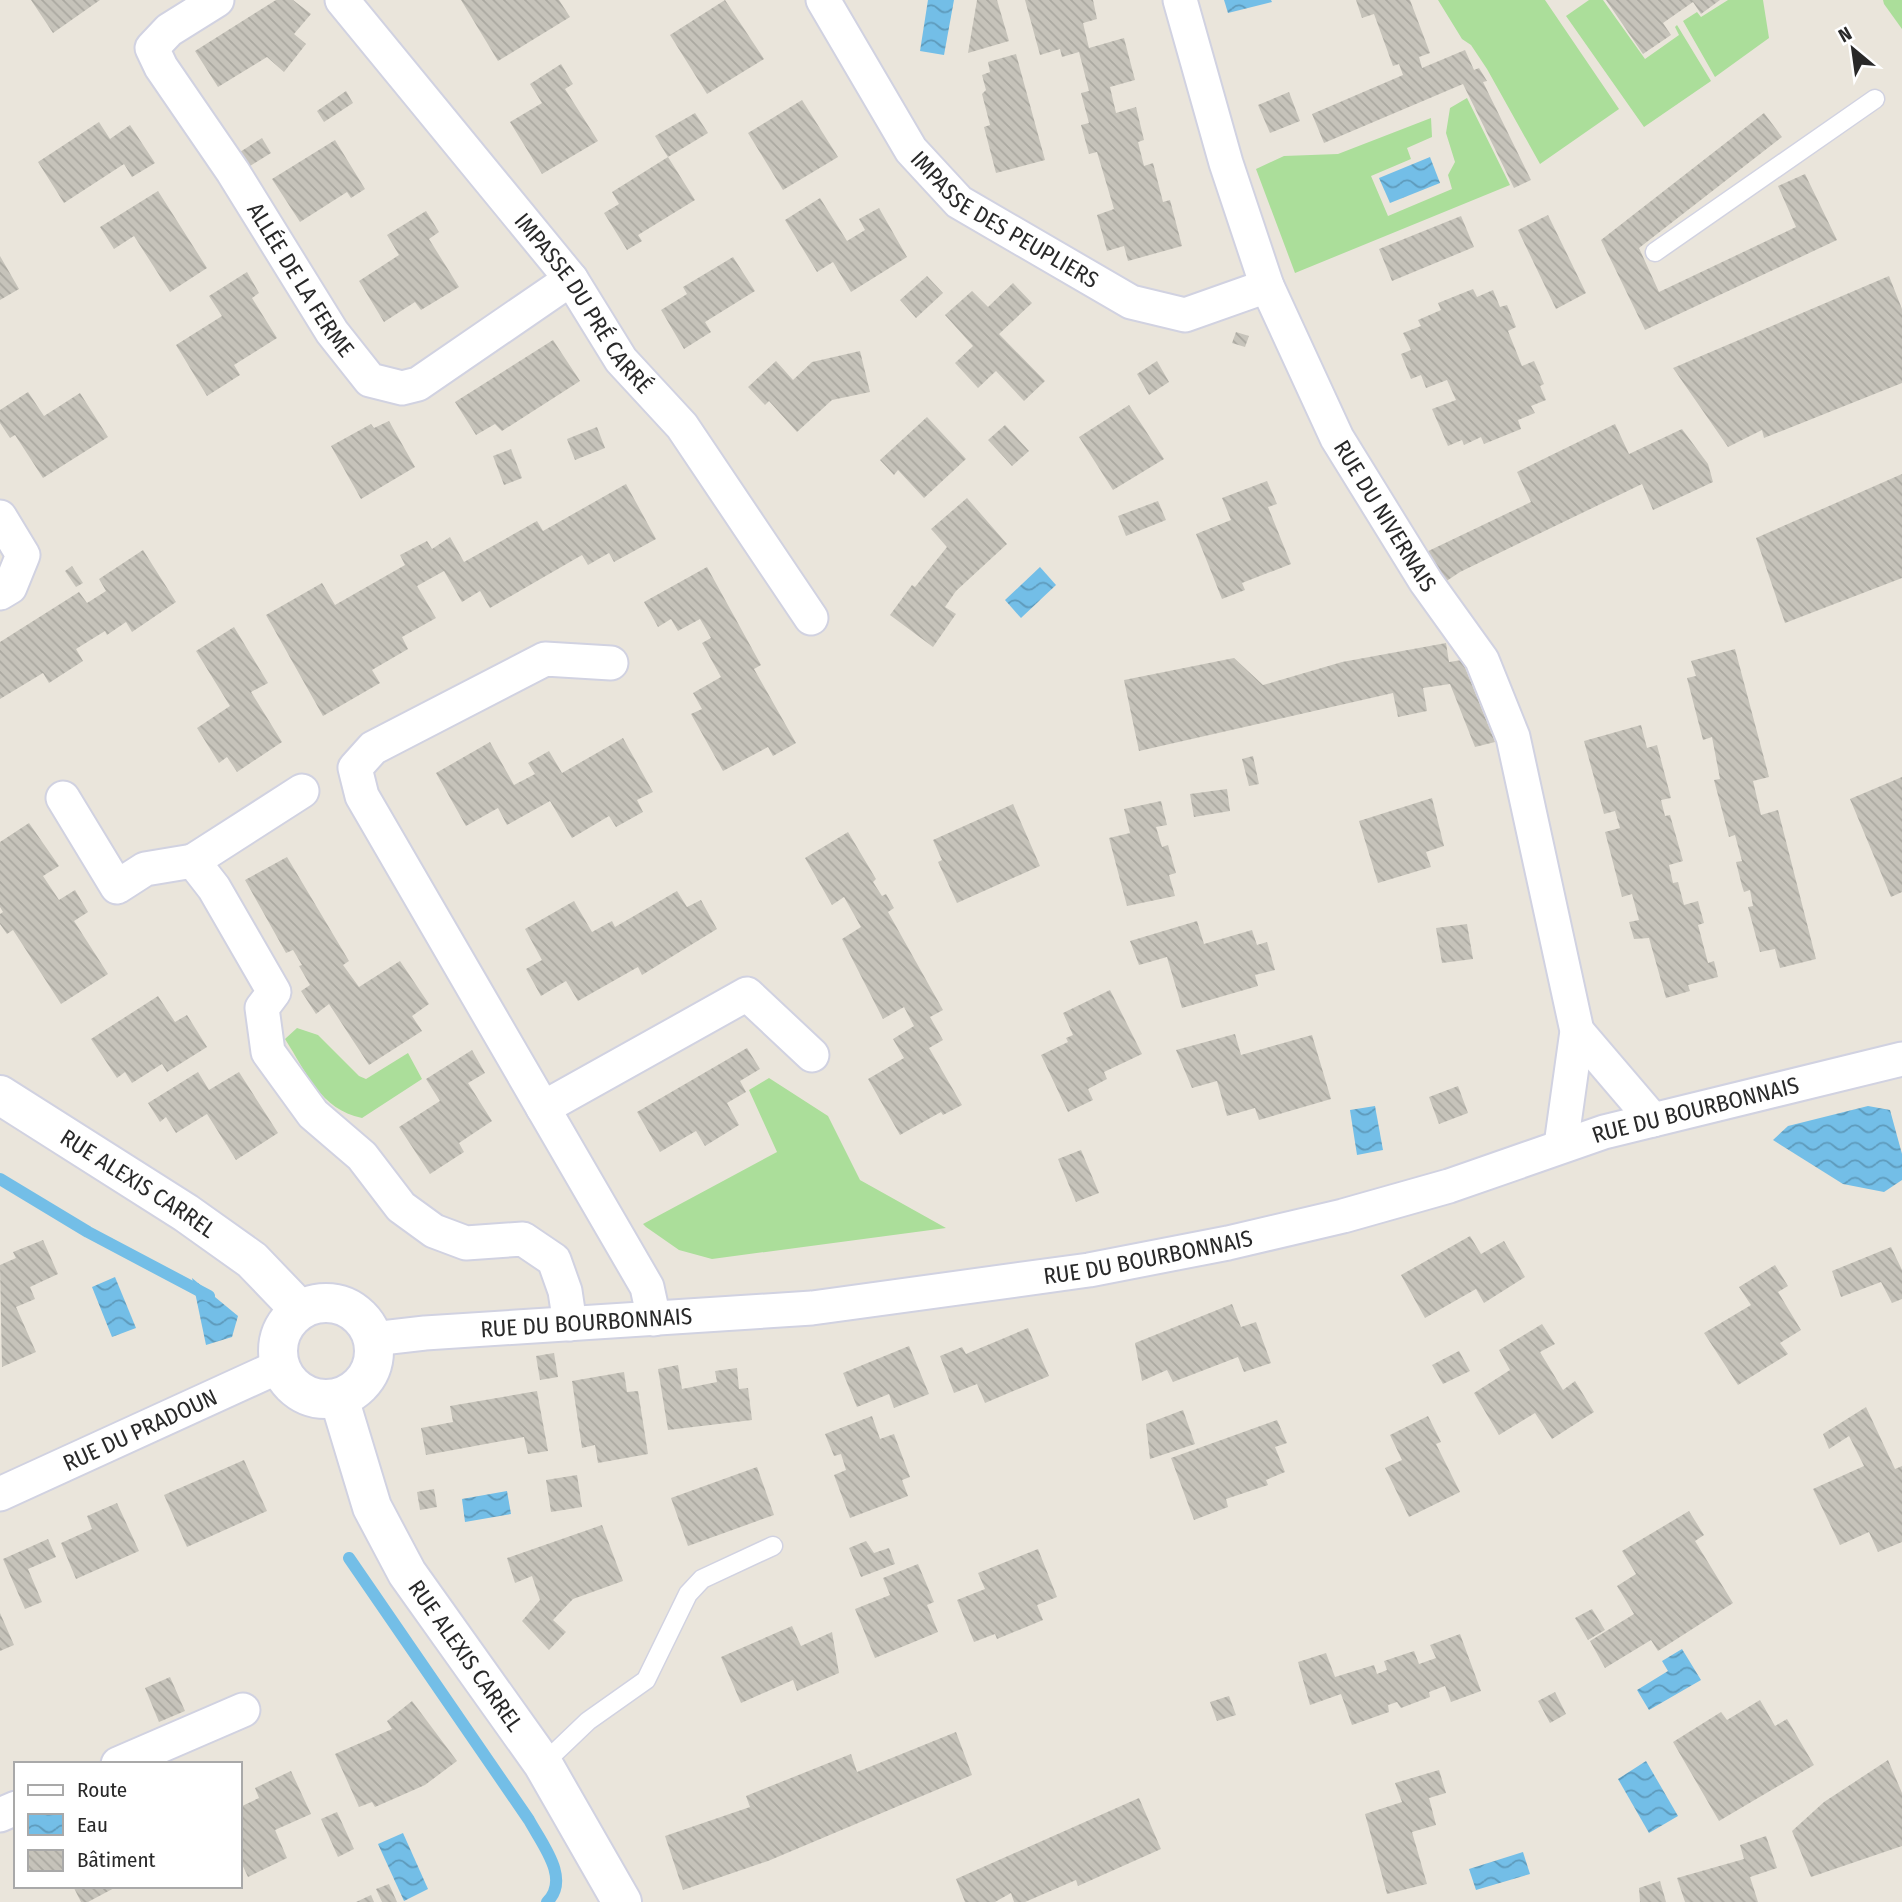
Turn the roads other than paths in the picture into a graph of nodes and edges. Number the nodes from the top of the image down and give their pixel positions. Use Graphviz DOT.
graph roads {
  1 [pos="217,0"];
  2 [pos="341,0"];
  3 [pos="823,0"];
  4 [pos="1180,0"];
  5 [pos="1875,99"];
  6 [pos="1655,252"];
  7 [pos="570,279"];
  8 [pos="1267,286"];
  9 [pos="0,517"];
  10 [pos="0,593"];
  11 [pos="811,618"];
  12 [pos="611,663"];
  13 [pos="302,791"];
  14 [pos="63,798"];
  15 [pos="193,861"];
  16 [pos="1577,1031"];
  17 [pos="811,1055"];
  18 [pos="1902,1059"];
  19 [pos="0,1095"];
  20 [pos="543,1108"];
  21 [pos="1653,1120"];
  22 [pos="1561,1145"];
  23 [pos="300,1310"];
  24 [pos="654,1319"];
  25 [pos="570,1324"];
  26 [pos="373,1339"];
  27 [pos="280,1366"];
  28 [pos="339,1398"];
  29 [pos="0,1494"];
  30 [pos="773,1546"];
  31 [pos="243,1710"];
  32 [pos="123,1762"];
  33 [pos="543,1765"];
  34 [pos="622,1902"];
  1 -- 7 [label="street, ALLÉE DE LA FERME"];
  2 -- 7 [label="street, IMPASSE DU PRÉ CARRÉ"];
  3 -- 8 [label="street, IMPASSE DES PEUPLIERS"];
  4 -- 8 [label="street, RUE DU NIVERNAIS"];
  5 -- 6 [label="lane"];
  7 -- 11 [label="street, IMPASSE DU PRÉ CARRÉ"];
  8 -- 16 [label="street, RUE DU NIVERNAIS"];
  9 -- 10 [label="street"];
  12 -- 20 [label="street"];
  13 -- 15 [label="street"];
  14 -- 15 [label="street"];
  15 -- 25 [label="street"];
  16 -- 21 [label="street, RUE DU NIVERNAIS"];
  16 -- 22 [label="street, RUE DU NIVERNAIS"];
  17 -- 20 [label="street"];
  18 -- 21 [label="street, RUE DU BOURBONNAIS"];
  19 -- 23 [label="street, RUE ALEXIS CARREL"];
  20 -- 24 [label="street"];
  21 -- 22 [label="street, RUE DU BOURBONNAIS"];
  22 -- 24 [label="street, RUE DU BOURBONNAIS"];
  23 -- 26 [label="street"];
  23 -- 27 [label="street"];
  24 -- 25 [label="street, RUE DU BOURBONNAIS"];
  25 -- 26 [label="street, RUE DU BOURBONNAIS"];
  26 -- 28 [label="street"];
  27 -- 28 [label="street"];
  27 -- 29 [label="street, RUE DU PRADOUN"];
  28 -- 33 [label="street, RUE ALEXIS CARREL"];
  30 -- 33 [label="lane"];
  31 -- 32 [label="street"];
  33 -- 34 [label="street, RUE ALEXIS CARREL"];
}
